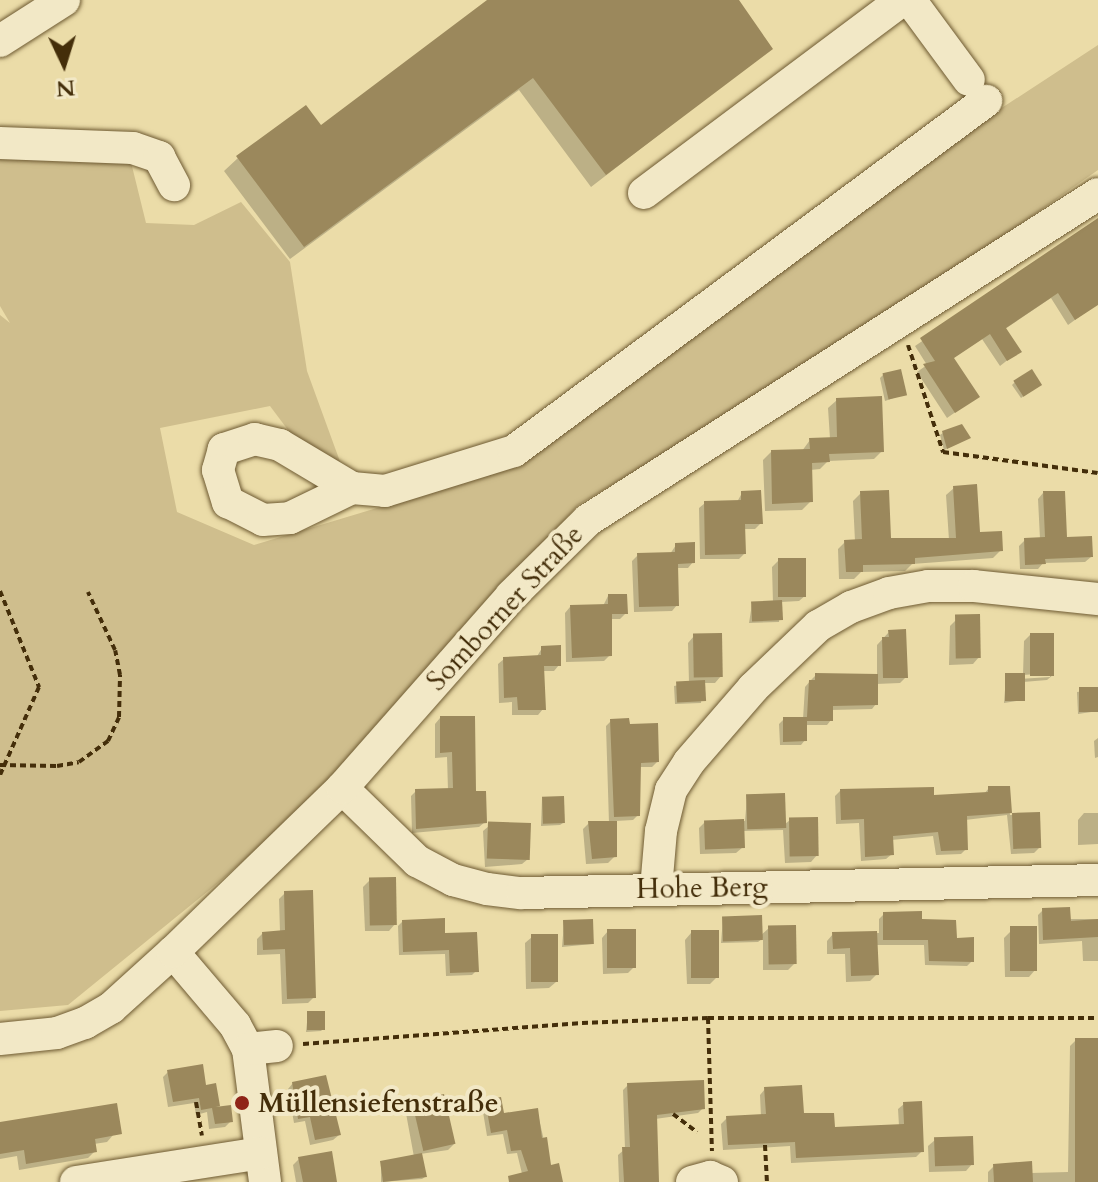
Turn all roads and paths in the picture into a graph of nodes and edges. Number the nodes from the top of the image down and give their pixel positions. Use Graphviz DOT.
graph roads {
  1 [pos="64,0"];
  2 [pos="902,0"];
  3 [pos="910,0"];
  4 [pos="0,41"];
  5 [pos="0,143"];
  6 [pos="174,185"];
  7 [pos="644,193"];
  8 [pos="1098,194"];
  9 [pos="918,375"];
  10 [pos="1098,473"];
  11 [pos="352,488"];
  12 [pos="0,591"];
  13 [pos="88,592"];
  14 [pos="1098,599"];
  15 [pos="3,766"];
  16 [pos="0,775"];
  17 [pos="342,788"];
  18 [pos="1098,880"];
  19 [pos="656,889"];
  20 [pos="173,952"];
  21 [pos="708,1018"];
  22 [pos="1098,1018"];
  23 [pos="0,1039"];
  24 [pos="274,1047"];
  25 [pos="196,1102"];
  26 [pos="673,1114"];
  27 [pos="697,1132"];
  28 [pos="765,1145"];
  29 [pos="206,1162"];
  30 [pos="263,1168"];
  31 [pos="709,1181"];
  32 [pos="76,1182"];
  33 [pos="767,1182"];
  1 -- 4 [label="street"];
  2 -- 7 [label="street"];
  3 -- 11 [label="street"];
  5 -- 6 [label="street"];
  8 -- 17 [label="street, Somborner Straße"];
  9 -- 10 [label="path"];
  12 -- 15 [label="path"];
  13 -- 15 [label="path"];
  14 -- 19 [label="street"];
  15 -- 16 [label="path"];
  17 -- 19 [label="street, Hohe Berg"];
  17 -- 20 [label="street, Somborner Straße"];
  18 -- 19 [label="street, Hohe Berg"];
  20 -- 23 [label="street, Somborner Straße"];
  20 -- 24 [label="street"];
  21 -- 22 [label="path"];
  21 -- 24 [label="path"];
  21 -- 31 [label="path"];
  24 -- 30 [label="street"];
  25 -- 29 [label="path"];
  26 -- 27 [label="path"];
  28 -- 33 [label="path"];
  29 -- 30 [label="street"];
  29 -- 32 [label="street"];
}
